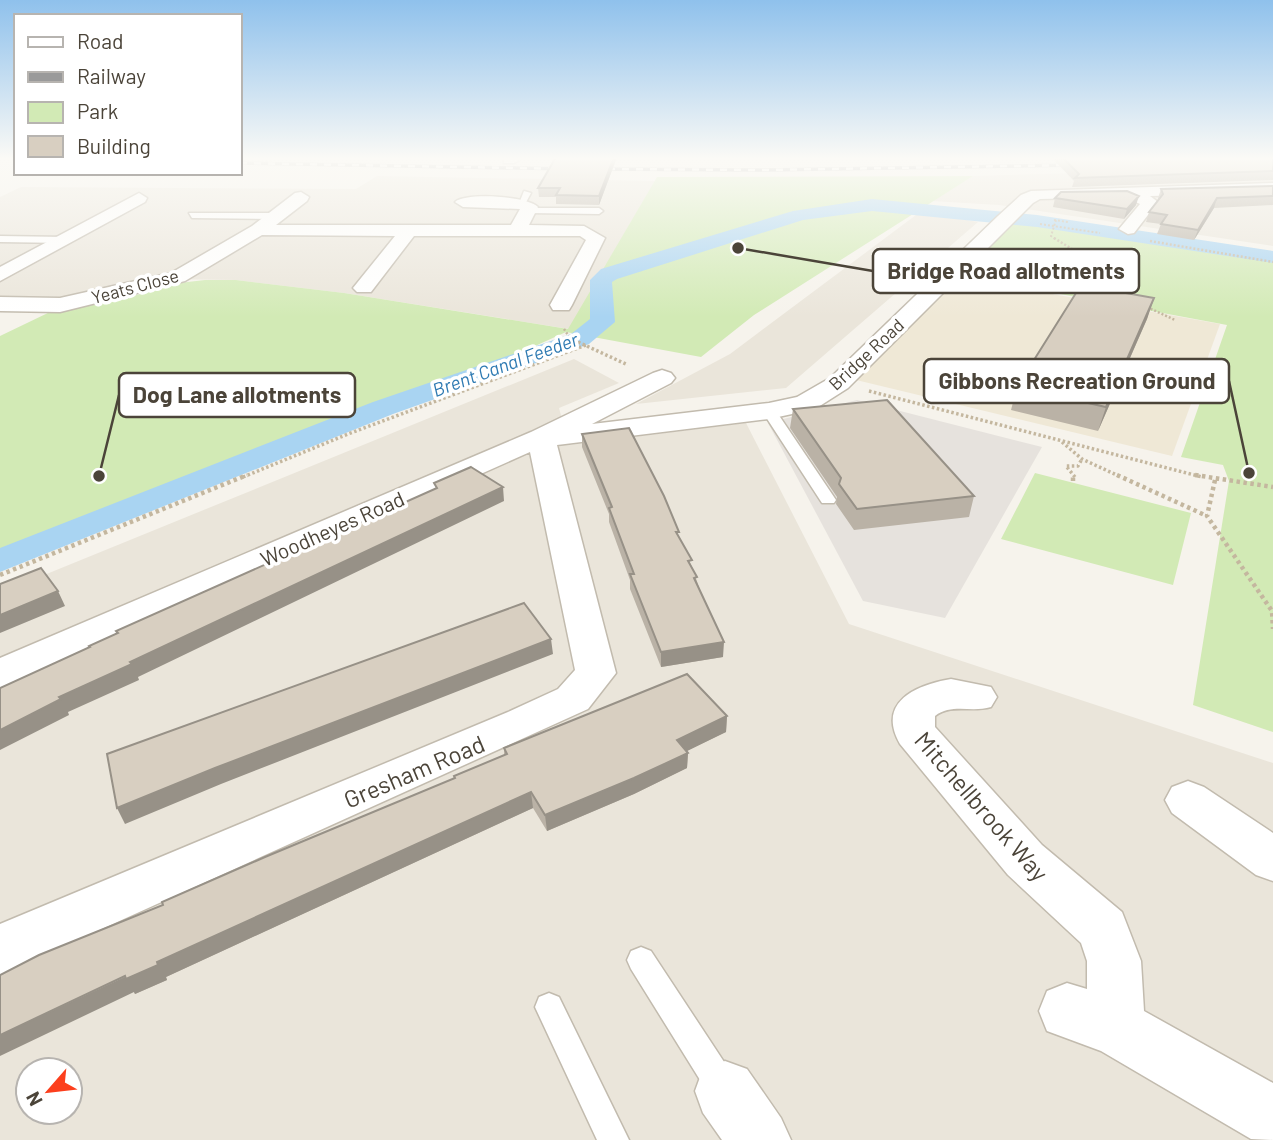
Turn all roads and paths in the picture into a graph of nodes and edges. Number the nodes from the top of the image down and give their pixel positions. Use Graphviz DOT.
graph roads {
  1 [pos="118,210"];
  2 [pos="284,210"];
  3 [pos="523,210"];
  4 [pos="592,210"];
  5 [pos="1016,210"];
  6 [pos="1143,210"];
  7 [pos="598,211"];
  8 [pos="192,215"];
  9 [pos="276,216"];
  10 [pos="1050,219"];
  11 [pos="1056,220"];
  12 [pos="1068,222"];
  13 [pos="1128,229"];
  14 [pos="258,230"];
  15 [pos="409,230"];
  16 [pos="517,230"];
  17 [pos="0,239"];
  18 [pos="66,240"];
  19 [pos="0,275"];
  20 [pos="364,288"];
  21 [pos="0,304"];
  22 [pos="561,305"];
  23 [pos="1175,320"];
  24 [pos="570,338"];
  25 [pos="586,345"];
  26 [pos="662,378"];
  27 [pos="839,383"];
  28 [pos="769,411"];
  29 [pos="541,438"];
  30 [pos="1059,439"];
  31 [pos="1082,459"];
  32 [pos="1215,480"];
  33 [pos="1073,481"];
  34 [pos="1273,487"];
  35 [pos="828,500"];
  36 [pos="1207,516"];
  37 [pos="0,575"];
  38 [pos="1273,629"];
  39 [pos="0,674"];
  40 [pos="976,697"];
  41 [pos="1188,800"];
  42 [pos="1273,860"];
  43 [pos="0,950"];
  44 [pos="641,960"];
  45 [pos="549,1007"];
  46 [pos="724,1091"];
  47 [pos="1273,1117"];
  48 [pos="613,1140"];
  49 [pos="759,1140"];
  1 -- 18 [label="street"];
  2 -- 9 [label="street, Yeats Close"];
  3 -- 16 [label="street"];
  4 -- 7 [label="lane"];
  5 -- 27 [label="street, Bridge Road"];
  6 -- 13 [label="street"];
  8 -- 9 [label="lane"];
  9 -- 14 [label="street, Yeats Close"];
  10 -- 11 [label="path"];
  11 -- 12 [label="path"];
  11 -- 23 [label="path"];
  14 -- 15 [label="street"];
  14 -- 21 [label="street, Yeats Close"];
  15 -- 16 [label="street"];
  15 -- 20 [label="street"];
  16 -- 22 [label="street"];
  17 -- 18 [label="lane"];
  18 -- 19 [label="street"];
  24 -- 25 [label="path"];
  25 -- 26 [label="path"];
  25 -- 37 [label="path"];
  26 -- 29 [label="street, Woodheyes Road"];
  27 -- 28 [label="street, Bridge Road"];
  27 -- 30 [label="path"];
  28 -- 29 [label="street, Bridge Road"];
  28 -- 35 [label="lane"];
  29 -- 39 [label="street, Woodheyes Road"];
  29 -- 43 [label="street, Gresham Road"];
  30 -- 31 [label="path"];
  30 -- 32 [label="path"];
  31 -- 33 [label="path"];
  31 -- 36 [label="path"];
  32 -- 34 [label="path"];
  32 -- 36 [label="path"];
  36 -- 38 [label="path"];
  40 -- 47 [label="street, Mitchellbrook Way"];
  41 -- 42 [label="street"];
  44 -- 46 [label="lane"];
  45 -- 48 [label="lane"];
  46 -- 49 [label="street"];
}
